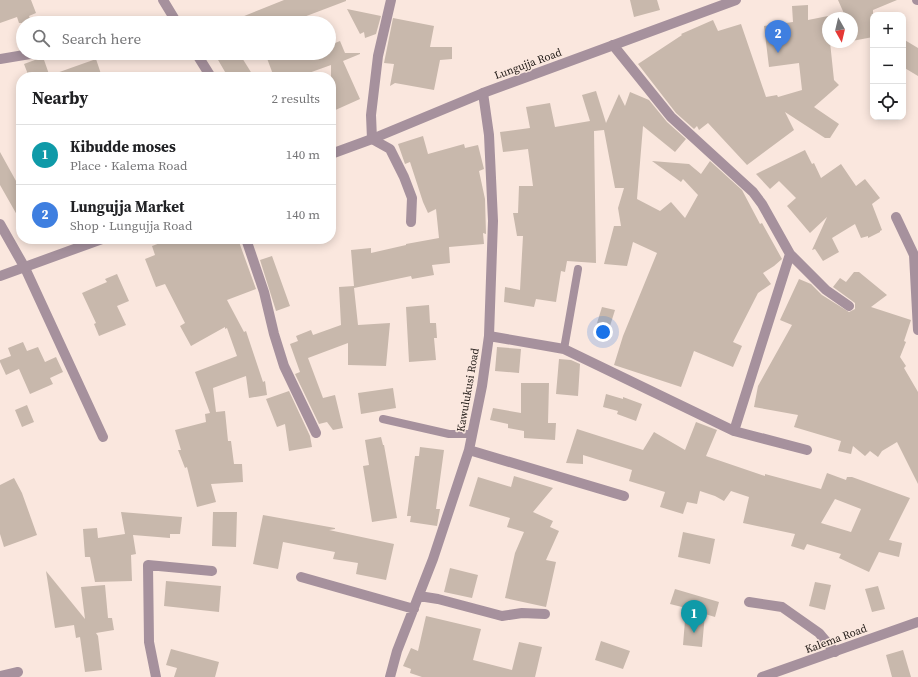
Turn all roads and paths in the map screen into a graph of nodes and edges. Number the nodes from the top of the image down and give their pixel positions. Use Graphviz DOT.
graph roads {
  1 [pos="162,0"];
  2 [pos="391,0"];
  3 [pos="736,0"];
  4 [pos="172,16"];
  5 [pos="613,45"];
  6 [pos="16,56"];
  7 [pos="0,59"];
  8 [pos="200,60"];
  9 [pos="208,72"];
  10 [pos="483,93"];
  11 [pos="372,139"];
  12 [pos="336,152"];
  13 [pos="896,217"];
  14 [pos="411,222"];
  15 [pos="0,224"];
  16 [pos="89,244"];
  17 [pos="248,244"];
  18 [pos="790,254"];
  19 [pos="25,268"];
  20 [pos="578,269"];
  21 [pos="0,276"];
  22 [pos="849,306"];
  23 [pos="918,330"];
  24 [pos="489,336"];
  25 [pos="564,349"];
  26 [pos="384,419"];
  27 [pos="734,431"];
  28 [pos="316,433"];
  29 [pos="472,434"];
  30 [pos="103,437"];
  31 [pos="469,450"];
  32 [pos="807,450"];
  33 [pos="624,496"];
  34 [pos="212,571"];
  35 [pos="301,577"];
  36 [pos="419,596"];
  37 [pos="748,602"];
  38 [pos="414,609"];
  39 [pos="545,614"];
  40 [pos="918,622"];
  41 [pos="835,652"];
  42 [pos="18,672"];
  43 [pos="0,676"];
  44 [pos="156,677"];
  45 [pos="390,677"];
  46 [pos="762,677"];
  1 -- 4 [label="street"];
  2 -- 11 [label="street"];
  3 -- 5 [label="street, Lungujja Road"];
  5 -- 10 [label="street, Lungujja Road"];
  5 -- 18 [label="street"];
  6 -- 7 [label="street"];
  8 -- 9 [label="street"];
  10 -- 11 [label="street, Lungujja Road"];
  10 -- 24 [label="street, Kawulukusi Road"];
  11 -- 12 [label="street, Lungujja Road"];
  11 -- 14 [label="street"];
  13 -- 23 [label="street"];
  15 -- 19 [label="street"];
  16 -- 19 [label="street"];
  17 -- 28 [label="street"];
  18 -- 22 [label="street"];
  18 -- 27 [label="street"];
  19 -- 21 [label="street"];
  19 -- 30 [label="street"];
  20 -- 25 [label="lane"];
  24 -- 25 [label="street"];
  24 -- 29 [label="street, Kawulukusi Road"];
  25 -- 27 [label="street"];
  26 -- 29 [label="lane"];
  27 -- 32 [label="street"];
  29 -- 31 [label="street, Kawulukusi Road"];
  31 -- 33 [label="street"];
  31 -- 36 [label="street, Kawulukusi Road"];
  34 -- 44 [label="street"];
  35 -- 38 [label="street"];
  36 -- 38 [label="street, Kawulukusi Road"];
  36 -- 39 [label="street"];
  37 -- 41 [label="street"];
  38 -- 45 [label="street, Kawulukusi Road"];
  40 -- 41 [label="street, Kalema Road"];
  41 -- 46 [label="street, Kalema Road"];
  42 -- 43 [label="street"];
}
